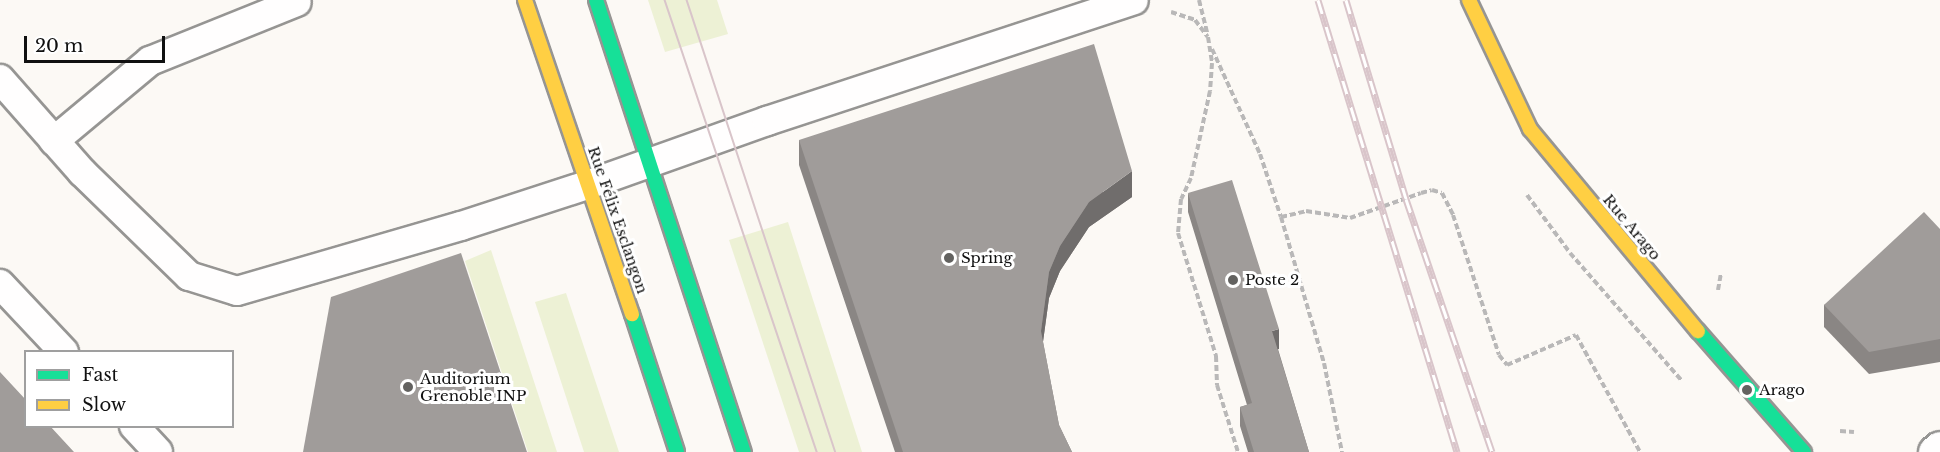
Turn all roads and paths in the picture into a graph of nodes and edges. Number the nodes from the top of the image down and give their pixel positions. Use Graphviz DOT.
graph roads {
  1 [pos="525,0"];
  2 [pos="596,0"];
  3 [pos="1134,0"];
  4 [pos="1199,0"];
  5 [pos="1469,0"];
  6 [pos="297,2"];
  7 [pos="1164,8"];
  8 [pos="1208,37"];
  9 [pos="0,79"];
  10 [pos="54,141"];
  11 [pos="651,164"];
  12 [pos="590,184"];
  13 [pos="1281,217"];
  14 [pos="0,284"];
  15 [pos="63,350"];
  16 [pos="136,428"];
  17 [pos="1940,448"];
  18 [pos="158,452"];
  19 [pos="677,452"];
  20 [pos="744,452"];
  21 [pos="1238,452"];
  22 [pos="1342,452"];
  23 [pos="1640,452"];
  24 [pos="1804,452"];
  25 [pos="1935,452"];
  1 -- 12 [label="street, Rue Félix Esclangon"];
  2 -- 11 [label="street"];
  3 -- 11 [label="lane"];
  4 -- 8 [label="path"];
  5 -- 24 [label="street, Rue Arago"];
  6 -- 10 [label="lane"];
  7 -- 8 [label="path"];
  8 -- 13 [label="path"];
  8 -- 21 [label="path"];
  9 -- 10 [label="lane"];
  10 -- 12 [label="lane"];
  11 -- 12 [label="lane"];
  11 -- 20 [label="street"];
  12 -- 19 [label="street, Rue Félix Esclangon"];
  13 -- 22 [label="path"];
  13 -- 23 [label="path"];
  14 -- 15 [label="lane"];
  16 -- 18 [label="lane"];
  17 -- 25 [label="street"];
}
